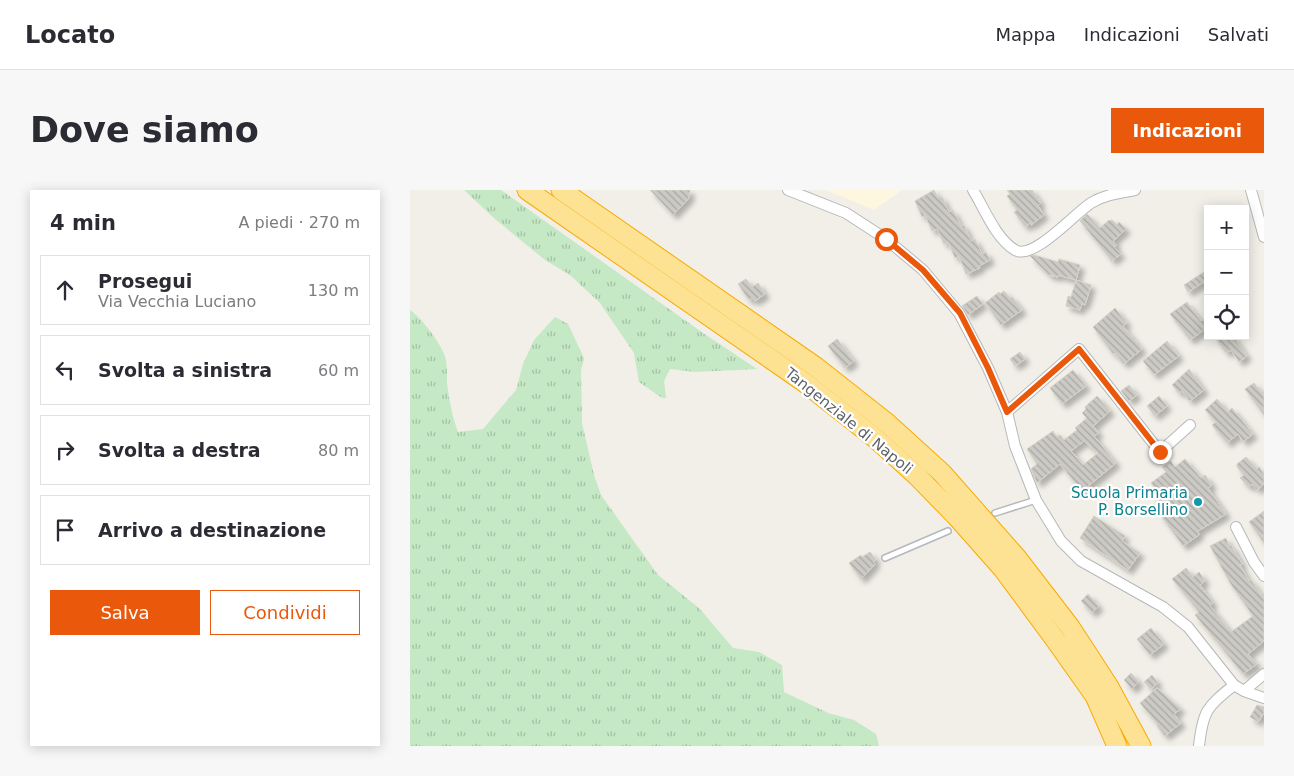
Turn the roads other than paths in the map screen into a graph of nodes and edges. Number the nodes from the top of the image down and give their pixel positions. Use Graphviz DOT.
graph roads {
  1 [pos="527,190"];
  2 [pos="561,190"];
  3 [pos="788,190"];
  4 [pos="973,190"];
  5 [pos="1135,190"];
  6 [pos="1251,190"];
  7 [pos="1264,237"];
  8 [pos="1007,412"];
  9 [pos="1190,425"];
  10 [pos="1036,500"];
  11 [pos="995,513"];
  12 [pos="1236,527"];
  13 [pos="948,531"];
  14 [pos="885,558"];
  15 [pos="1264,576"];
  16 [pos="1264,674"];
  17 [pos="1234,685"];
  18 [pos="1244,691"];
  19 [pos="1264,698"];
  20 [pos="1117,746"];
  21 [pos="1141,746"];
  22 [pos="1199,746"];
  1 -- 20 [label="highway, Tangenziale di Napoli"];
  2 -- 21 [label="highway, Tangenziale di Napoli"];
  3 -- 8 [label="street"];
  4 -- 5 [label="street"];
  6 -- 7 [label="street"];
  8 -- 9 [label="street"];
  8 -- 10 [label="street"];
  10 -- 11 [label="lane"];
  10 -- 17 [label="street"];
  12 -- 15 [label="street"];
  13 -- 14 [label="lane"];
  16 -- 18 [label="street"];
  17 -- 18 [label="street"];
  17 -- 22 [label="street"];
  18 -- 19 [label="street"];
}
